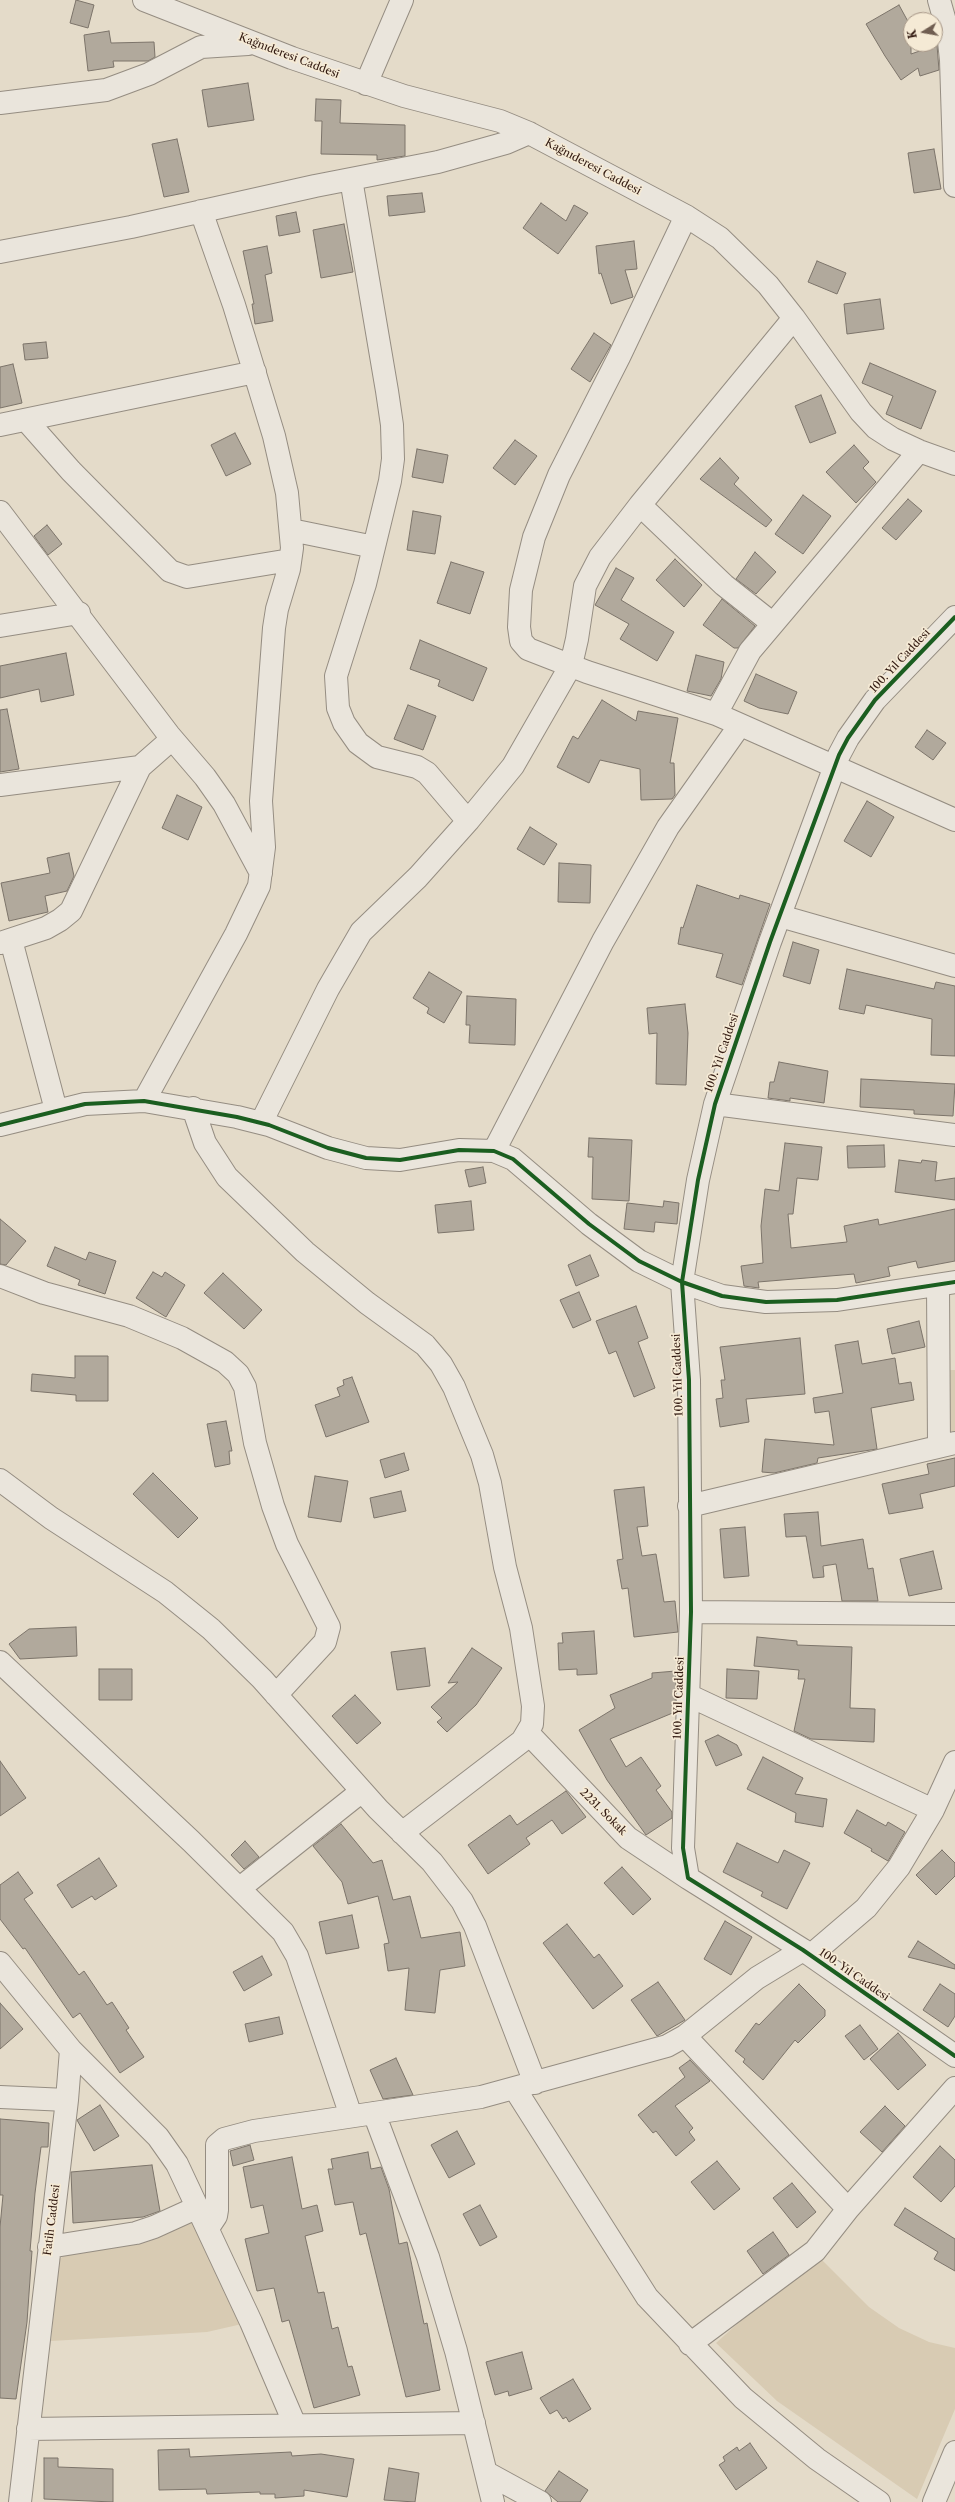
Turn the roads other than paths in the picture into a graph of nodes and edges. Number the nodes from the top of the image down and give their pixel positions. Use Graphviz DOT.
graph roads {
  1 [pos="144,0"];
  2 [pos="402,0"];
  3 [pos="939,0"];
  4 [pos="256,44"];
  5 [pos="366,84"];
  6 [pos="0,103"];
  7 [pos="954,123"];
  8 [pos="529,133"];
  9 [pos="351,179"];
  10 [pos="955,186"];
  11 [pos="201,211"];
  12 [pos="686,216"];
  13 [pos="0,252"];
  14 [pos="794,318"];
  15 [pos="255,372"];
  16 [pos="26,420"];
  17 [pos="0,425"];
  18 [pos="919,451"];
  19 [pos="955,464"];
  20 [pos="640,505"];
  21 [pos="0,512"];
  22 [pos="291,530"];
  23 [pos="374,547"];
  24 [pos="290,560"];
  25 [pos="79,613"];
  26 [pos="955,617"];
  27 [pos="772,623"];
  28 [pos="0,626"];
  29 [pos="570,665"];
  30 [pos="716,714"];
  31 [pos="740,725"];
  32 [pos="172,739"];
  33 [pos="140,767"];
  34 [pos="835,767"];
  35 [pos="0,785"];
  36 [pos="955,820"];
  37 [pos="468,821"];
  38 [pos="261,873"];
  39 [pos="780,916"];
  40 [pos="6,942"];
  41 [pos="955,966"];
  42 [pos="144,1101"];
  43 [pos="715,1104"];
  44 [pos="193,1108"];
  45 [pos="56,1110"];
  46 [pos="261,1123"];
  47 [pos="0,1125"];
  48 [pos="955,1135"];
  49 [pos="494,1151"];
  50 [pos="0,1276"];
  51 [pos="682,1282"];
  52 [pos="947,1283"];
  53 [pos="946,1365"];
  54 [pos="947,1445"];
  55 [pos="0,1480"];
  56 [pos="689,1506"];
  57 [pos="691,1612"];
  58 [pos="955,1614"];
  59 [pos="0,1662"];
  60 [pos="276,1695"];
  61 [pos="688,1695"];
  62 [pos="528,1733"];
  63 [pos="955,1762"];
  64 [pos="362,1791"];
  65 [pos="933,1810"];
  66 [pos="402,1833"];
  67 [pos="688,1878"];
  68 [pos="240,1888"];
  69 [pos="807,1953"];
  70 [pos="0,1963"];
  71 [pos="685,2036"];
  72 [pos="70,2050"];
  73 [pos="955,2056"];
  74 [pos="525,2086"];
  75 [pos="955,2088"];
  76 [pos="0,2097"];
  77 [pos="67,2100"];
  78 [pos="374,2113"];
  79 [pos="351,2116"];
  80 [pos="198,2207"];
  81 [pos="848,2209"];
  82 [pos="208,2228"];
  83 [pos="49,2247"];
  84 [pos="690,2344"];
  85 [pos="474,2423"];
  86 [pos="295,2424"];
  87 [pos="28,2429"];
  88 [pos="955,2452"];
  89 [pos="487,2473"];
  90 [pos="20,2502"];
  91 [pos="493,2502"];
  92 [pos="540,2502"];
  93 [pos="879,2502"];
  94 [pos="934,2502"];
  1 -- 4 [label="street, Kağnıderesi Caddesi"];
  2 -- 5 [label="street"];
  3 -- 7 [label="street"];
  4 -- 5 [label="street, Kağnıderesi Caddesi"];
  4 -- 6 [label="street"];
  5 -- 8 [label="street, Kağnıderesi Caddesi"];
  7 -- 10 [label="street"];
  8 -- 9 [label="street"];
  8 -- 12 [label="street, Kağnıderesi Caddesi"];
  9 -- 11 [label="street"];
  9 -- 23 [label="street"];
  11 -- 13 [label="street"];
  11 -- 15 [label="street"];
  12 -- 14 [label="street, Kağnıderesi Caddesi"];
  12 -- 29 [label="street"];
  14 -- 18 [label="street, Kağnıderesi Caddesi"];
  14 -- 20 [label="street"];
  15 -- 16 [label="street"];
  15 -- 22 [label="street"];
  16 -- 17 [label="street"];
  16 -- 24 [label="street"];
  18 -- 19 [label="street, Kağnıderesi Caddesi"];
  18 -- 27 [label="street"];
  20 -- 27 [label="street"];
  20 -- 29 [label="street"];
  21 -- 25 [label="street"];
  22 -- 23 [label="street"];
  22 -- 24 [label="street"];
  23 -- 37 [label="street"];
  24 -- 38 [label="street"];
  25 -- 28 [label="street"];
  25 -- 32 [label="street"];
  26 -- 34 [label="street, 100. Yıl Caddesi"];
  27 -- 30 [label="street"];
  29 -- 30 [label="street"];
  29 -- 37 [label="street"];
  30 -- 31 [label="street"];
  31 -- 34 [label="street"];
  31 -- 49 [label="street"];
  32 -- 33 [label="street"];
  32 -- 38 [label="street"];
  33 -- 35 [label="street"];
  33 -- 40 [label="street"];
  34 -- 36 [label="street"];
  34 -- 39 [label="street, 100. Yıl Caddesi"];
  37 -- 46 [label="street"];
  38 -- 42 [label="street"];
  39 -- 41 [label="street"];
  39 -- 43 [label="street, 100. Yıl Caddesi"];
  40 -- 45 [label="street"];
  42 -- 44 [label="street"];
  42 -- 45 [label="street"];
  43 -- 48 [label="street"];
  43 -- 51 [label="street, 100. Yıl Caddesi"];
  44 -- 46 [label="street"];
  44 -- 62 [label="street"];
  45 -- 47 [label="street"];
  46 -- 49 [label="street"];
  49 -- 51 [label="street"];
  50 -- 60 [label="street"];
  51 -- 52 [label="street"];
  51 -- 56 [label="street, 100. Yıl Caddesi"];
  52 -- 53 [label="street"];
  53 -- 54 [label="street"];
  54 -- 56 [label="street"];
  55 -- 60 [label="street"];
  56 -- 57 [label="street, 100. Yıl Caddesi"];
  57 -- 58 [label="street"];
  57 -- 61 [label="street, 100. Yıl Caddesi"];
  59 -- 68 [label="street"];
  60 -- 64 [label="street"];
  61 -- 65 [label="street"];
  61 -- 67 [label="street, 100. Yıl Caddesi"];
  62 -- 66 [label="street"];
  62 -- 67 [label="street, 2231. Sokak"];
  63 -- 65 [label="street"];
  64 -- 66 [label="street"];
  64 -- 68 [label="street"];
  65 -- 69 [label="street"];
  66 -- 74 [label="street"];
  67 -- 69 [label="street, 100. Yıl Caddesi"];
  68 -- 79 [label="street"];
  69 -- 71 [label="street"];
  69 -- 73 [label="street, 100. Yıl Caddesi"];
  70 -- 72 [label="street"];
  71 -- 74 [label="street"];
  71 -- 81 [label="street"];
  72 -- 77 [label="street, Fatih Caddesi"];
  72 -- 80 [label="street"];
  74 -- 78 [label="street"];
  74 -- 84 [label="street"];
  75 -- 81 [label="street"];
  76 -- 77 [label="street"];
  77 -- 83 [label="street, Fatih Caddesi"];
  78 -- 79 [label="street"];
  78 -- 85 [label="street"];
  79 -- 82 [label="street"];
  80 -- 82 [label="street"];
  80 -- 83 [label="street"];
  81 -- 84 [label="street"];
  82 -- 86 [label="street"];
  83 -- 87 [label="street, Fatih Caddesi"];
  84 -- 93 [label="street"];
  85 -- 86 [label="street"];
  85 -- 89 [label="street"];
  86 -- 87 [label="street"];
  87 -- 90 [label="street, Fatih Caddesi"];
  88 -- 94 [label="street"];
  89 -- 91 [label="street"];
  89 -- 92 [label="street"];
}
